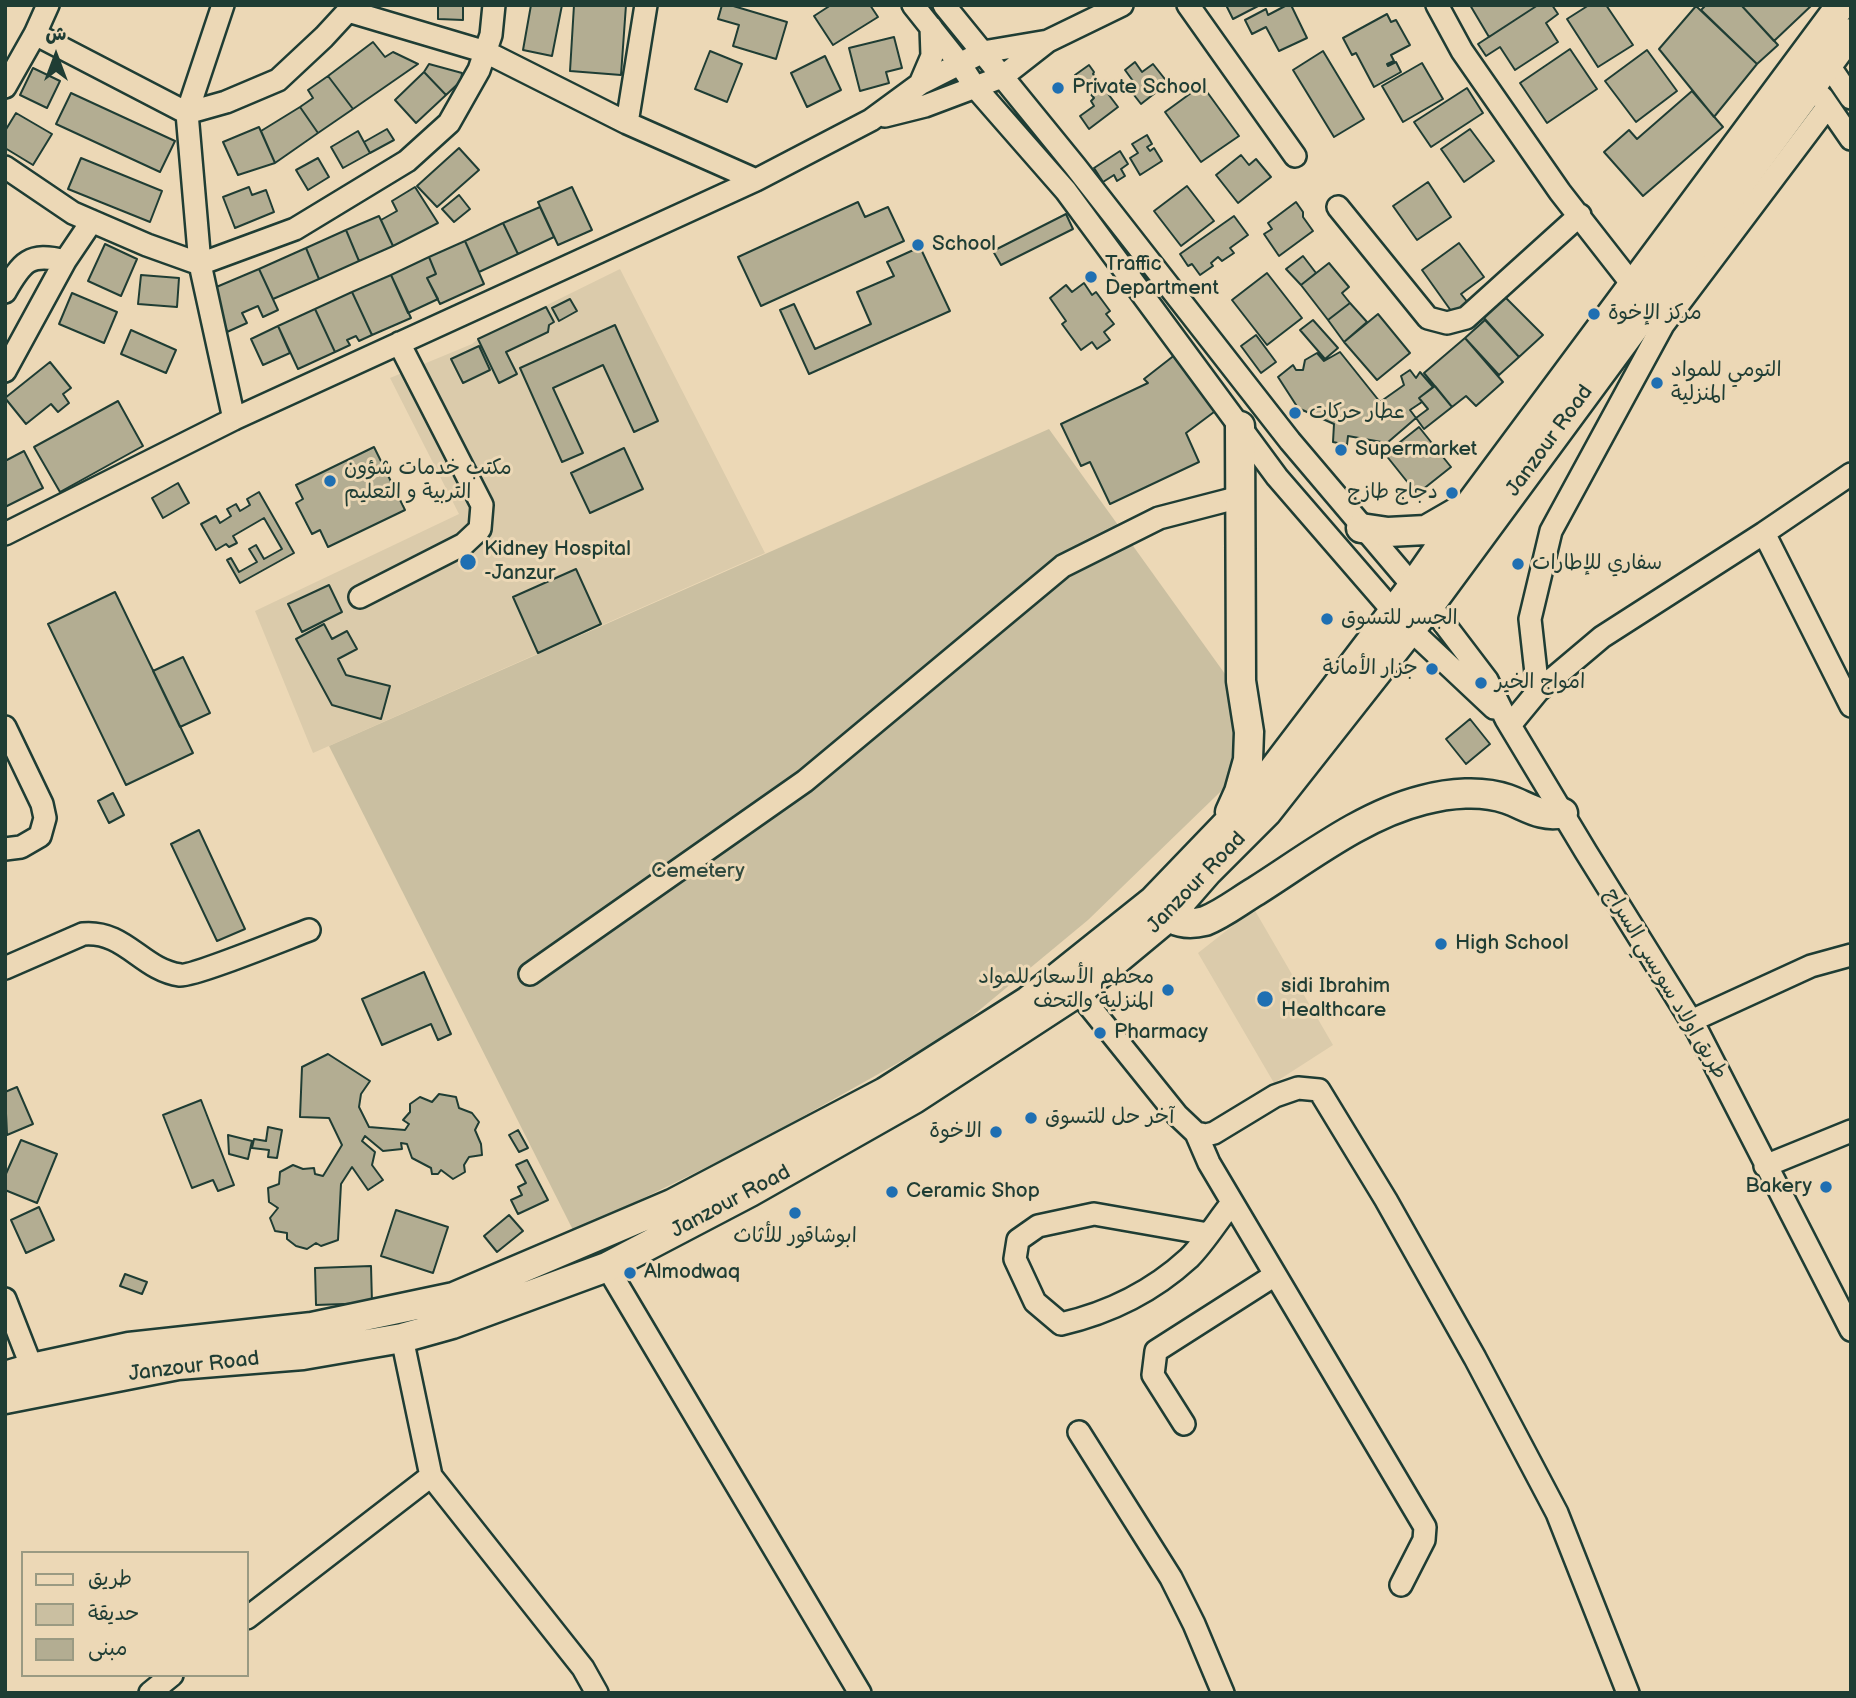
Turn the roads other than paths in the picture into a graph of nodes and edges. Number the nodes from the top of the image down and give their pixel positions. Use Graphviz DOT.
graph roads {
  1 [pos="48,5"];
  2 [pos="223,5"];
  3 [pos="494,5"];
  4 [pos="646,5"];
  5 [pos="913,5"];
  6 [pos="944,5"];
  7 [pos="1188,5"];
  8 [pos="1437,5"];
  9 [pos="1841,5"];
  10 [pos="1120,6"];
  11 [pos="348,8"];
  12 [pos="931,27"];
  13 [pos="1851,33"];
  14 [pos="36,34"];
  15 [pos="1048,41"];
  16 [pos="486,52"];
  17 [pos="983,52"];
  18 [pos="960,64"];
  19 [pos="1002,77"];
  20 [pos="920,84"];
  21 [pos="1823,84"];
  22 [pos="5,87"];
  23 [pos="975,87"];
  24 [pos="1851,99"];
  25 [pos="187,113"];
  26 [pos="872,120"];
  27 [pos="627,123"];
  28 [pos="1851,139"];
  29 [pos="1295,156"];
  30 [pos="5,167"];
  31 [pos="756,180"];
  32 [pos="1338,207"];
  33 [pos="1580,215"];
  34 [pos="92,221"];
  35 [pos="65,261"];
  36 [pos="200,264"];
  37 [pos="1632,285"];
  38 [pos="5,292"];
  39 [pos="1651,306"];
  40 [pos="399,343"];
  41 [pos="5,371"];
  42 [pos="1256,397"];
  43 [pos="234,419"];
  44 [pos="1236,420"];
  45 [pos="1851,474"];
  46 [pos="1240,497"];
  47 [pos="1468,507"];
  48 [pos="1361,528"];
  49 [pos="1764,533"];
  50 [pos="5,534"];
  51 [pos="1421,596"];
  52 [pos="360,597"];
  53 [pos="1402,620"];
  54 [pos="1538,691"];
  55 [pos="1851,706"];
  56 [pos="1508,722"];
  57 [pos="5,727"];
  58 [pos="1563,813"];
  59 [pos="1223,827"];
  60 [pos="5,849"];
  61 [pos="1160,910"];
  62 [pos="309,930"];
  63 [pos="1851,955"];
  64 [pos="5,968"];
  65 [pos="530,974"];
  66 [pos="1078,992"];
  67 [pos="1691,1021"];
  68 [pos="1851,1131"];
  69 [pos="1196,1133"];
  70 [pos="1765,1166"];
  71 [pos="1232,1203"];
  72 [pos="1208,1234"];
  73 [pos="607,1267"];
  74 [pos="1275,1275"];
  75 [pos="5,1299"];
  76 [pos="1851,1331"];
  77 [pos="402,1338"];
  78 [pos="32,1368"];
  79 [pos="5,1376"];
  80 [pos="5,1399"];
  81 [pos="1184,1424"];
  82 [pos="1079,1432"];
  83 [pos="431,1476"];
  84 [pos="1401,1585"];
  85 [pos="248,1617"];
  86 [pos="170,1677"];
  87 [pos="150,1693"];
  88 [pos="597,1693"];
  89 [pos="860,1693"];
  90 [pos="1223,1693"];
  91 [pos="1628,1693"];
  1 -- 14 [label="street"];
  2 -- 25 [label="street"];
  3 -- 16 [label="street"];
  4 -- 27 [label="street"];
  5 -- 12 [label="street"];
  6 -- 17 [label="street"];
  7 -- 29 [label="street"];
  8 -- 33 [label="street"];
  9 -- 37 [label="main road, Janzour Road"];
  10 -- 15 [label="street"];
  11 -- 16 [label="street"];
  11 -- 25 [label="street"];
  12 -- 18 [label="street"];
  12 -- 20 [label="street"];
  13 -- 21 [label="main road, Janzour Road"];
  14 -- 22 [label="street"];
  14 -- 25 [label="street"];
  15 -- 17 [label="street"];
  15 -- 19 [label="street"];
  16 -- 27 [label="street"];
  16 -- 36 [label="street"];
  17 -- 18 [label="street"];
  17 -- 19 [label="street"];
  18 -- 20 [label="street"];
  18 -- 23 [label="street"];
  19 -- 23 [label="street"];
  19 -- 42 [label="street"];
  20 -- 26 [label="street"];
  21 -- 24 [label="street"];
  21 -- 28 [label="street"];
  21 -- 39 [label="main road, Janzour Road"];
  21 -- 54 [label="street"];
  23 -- 26 [label="street"];
  23 -- 44 [label="street"];
  25 -- 36 [label="street"];
  26 -- 31 [label="street"];
  27 -- 31 [label="street"];
  30 -- 34 [label="street"];
  31 -- 40 [label="street"];
  32 -- 33 [label="street"];
  33 -- 37 [label="street"];
  34 -- 35 [label="street"];
  34 -- 36 [label="street"];
  35 -- 38 [label="street"];
  35 -- 41 [label="street"];
  36 -- 43 [label="street"];
  37 -- 39 [label="street"];
  37 -- 47 [label="main road, Janzour Road"];
  39 -- 51 [label="main road, Janzour Road"];
  40 -- 43 [label="street"];
  40 -- 52 [label="street"];
  42 -- 44 [label="street"];
  42 -- 48 [label="street"];
  43 -- 50 [label="street"];
  44 -- 46 [label="main road"];
  44 -- 53 [label="street"];
  45 -- 49 [label="street"];
  46 -- 59 [label="main road"];
  46 -- 65 [label="street"];
  47 -- 48 [label="main road"];
  47 -- 51 [label="main road, Janzour Road"];
  48 -- 51 [label="street"];
  49 -- 54 [label="street"];
  49 -- 55 [label="street"];
  51 -- 53 [label="main road, Janzour Road"];
  51 -- 56 [label="street"];
  53 -- 56 [label="street"];
  53 -- 59 [label="main road, Janzour Road"];
  53 -- 61 [label="main road, Janzour Road"];
  54 -- 56 [label="street"];
  56 -- 58 [label="street, طريق اولاد سويسي السراج"];
  57 -- 60 [label="street"];
  58 -- 61 [label="main road"];
  58 -- 67 [label="street, طريق اولاد سويسي السراج"];
  59 -- 61 [label="main road, Janzour Road"];
  61 -- 66 [label="main road, Janzour Road"];
  61 -- 78 [label="main road, Janzour Road"];
  62 -- 64 [label="street"];
  63 -- 67 [label="street"];
  66 -- 69 [label="street"];
  66 -- 73 [label="main road, Janzour Road"];
  67 -- 70 [label="street, طريق اولاد سويسي السراج"];
  68 -- 70 [label="street"];
  69 -- 71 [label="street"];
  69 -- 91 [label="street"];
  70 -- 76 [label="street, طريق اولاد سويسي السراج"];
  71 -- 72 [label="street"];
  71 -- 74 [label="street"];
  72 -- 72 [label="street"];
  73 -- 77 [label="main road, Janzour Road"];
  73 -- 89 [label="street"];
  74 -- 81 [label="street"];
  74 -- 84 [label="street"];
  75 -- 78 [label="street"];
  77 -- 80 [label="main road, Janzour Road"];
  77 -- 83 [label="street"];
  78 -- 79 [label="main road, Janzour Road"];
  82 -- 90 [label="street"];
  83 -- 85 [label="street"];
  83 -- 88 [label="street"];
  86 -- 87 [label="street"];
}
